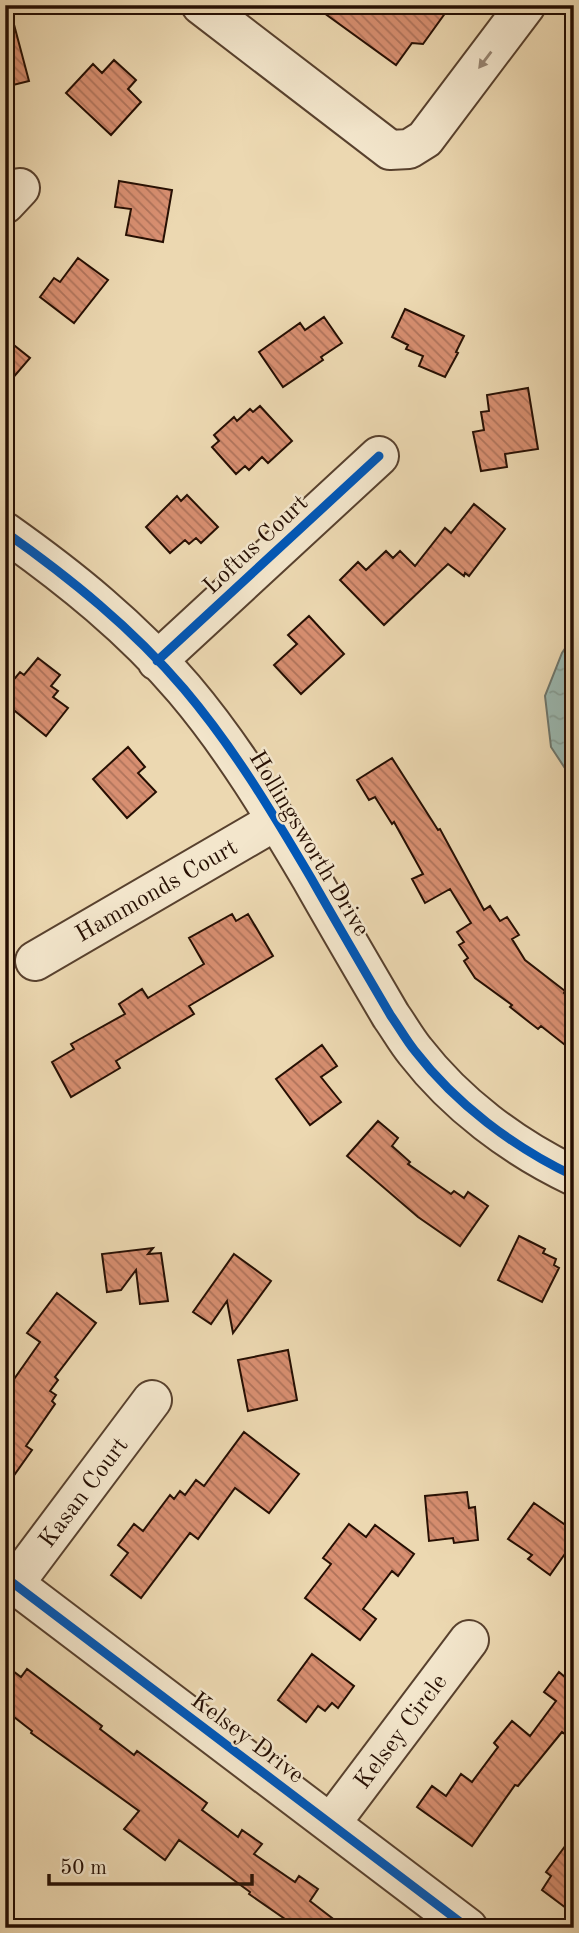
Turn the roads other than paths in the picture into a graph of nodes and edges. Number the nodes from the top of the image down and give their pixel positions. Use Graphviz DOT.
graph roads {
  1 [pos="201,5"];
  2 [pos="526,5"];
  3 [pos="379,456"];
  4 [pos="5,532"];
  5 [pos="157,660"];
  6 [pos="277,820"];
  7 [pos="35,961"];
  8 [pos="574,1176"];
  9 [pos="152,1400"];
  10 [pos="10,1580"];
  11 [pos="469,1640"];
  12 [pos="331,1823"];
  13 [pos="468,1928"];
  2 -- 1 [label="street, one-way"];
  3 -- 5 [label="street, Loftus Court"];
  4 -- 5 [label="street, Hollingsworth Drive"];
  5 -- 6 [label="street, Hollingsworth Drive"];
  6 -- 7 [label="street, Hammonds Court"];
  6 -- 8 [label="street, Hollingsworth Drive"];
  9 -- 10 [label="street, Kasan Court"];
  10 -- 12 [label="street, Kelsey Drive"];
  11 -- 12 [label="street, Kelsey Circle"];
  12 -- 13 [label="street, Kelsey Drive"];
}
